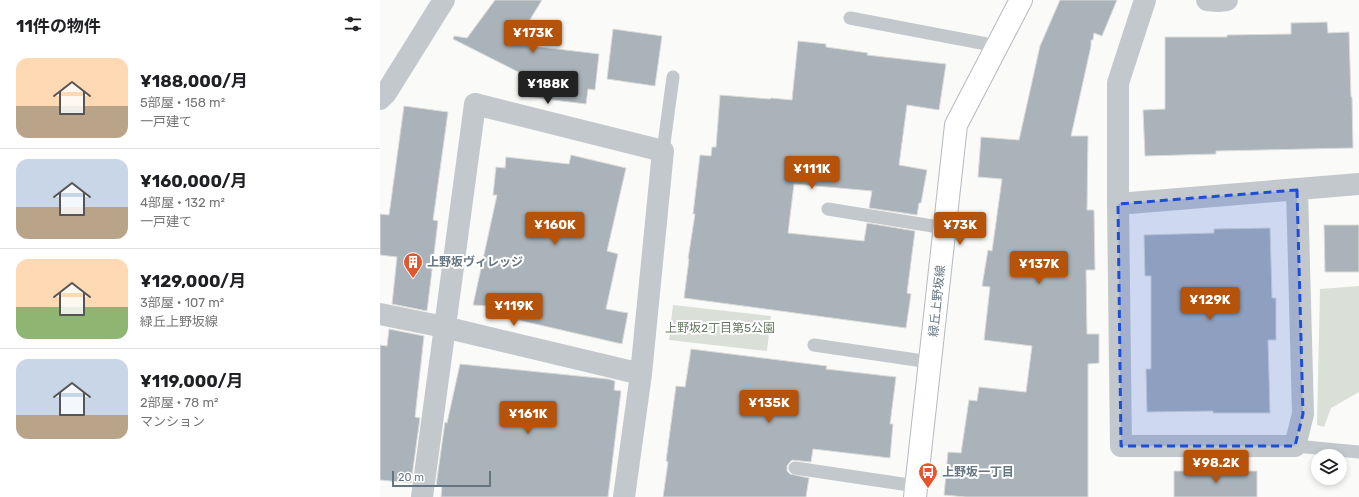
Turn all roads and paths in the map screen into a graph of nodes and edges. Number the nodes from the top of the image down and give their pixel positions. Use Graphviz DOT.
graph roads {
  1 [pos="444,0"];
  2 [pos="1021,0"];
  3 [pos="1145,0"];
  4 [pos="1207,0"];
  5 [pos="1227,0"];
  6 [pos="850,18"];
  7 [pos="997,46"];
  8 [pos="672,77"];
  9 [pos="380,99"];
  10 [pos="663,151"];
  11 [pos="1359,184"];
  12 [pos="1297,190"];
  13 [pos="1118,204"];
  14 [pos="828,209"];
  15 [pos="945,228"];
  16 [pos="380,314"];
  17 [pos="444,327"];
  18 [pos="814,345"];
  19 [pos="930,362"];
  20 [pos="641,374"];
  21 [pos="1295,446"];
  22 [pos="1359,452"];
  23 [pos="796,468"];
  24 [pos="916,492"];
  25 [pos="422,497"];
  26 [pos="624,497"];
  1 -- 9 [label="street"];
  2 -- 7 [label="street, 緑丘上野坂線"];
  3 -- 13 [label="street"];
  4 -- 5 [label="street"];
  6 -- 7 [label="lane"];
  7 -- 15 [label="street, 緑丘上野坂線"];
  8 -- 10 [label="lane"];
  10 -- 17 [label="street"];
  10 -- 20 [label="street"];
  11 -- 12 [label="street"];
  12 -- 13 [label="street"];
  12 -- 21 [label="street"];
  13 -- 21 [label="street"];
  14 -- 15 [label="lane"];
  15 -- 19 [label="street, 緑丘上野坂線"];
  16 -- 17 [label="street"];
  17 -- 20 [label="street"];
  17 -- 25 [label="street"];
  18 -- 19 [label="lane"];
  19 -- 24 [label="street, 緑丘上野坂線"];
  20 -- 26 [label="street"];
  21 -- 22 [label="lane"];
  23 -- 24 [label="lane"];
}
